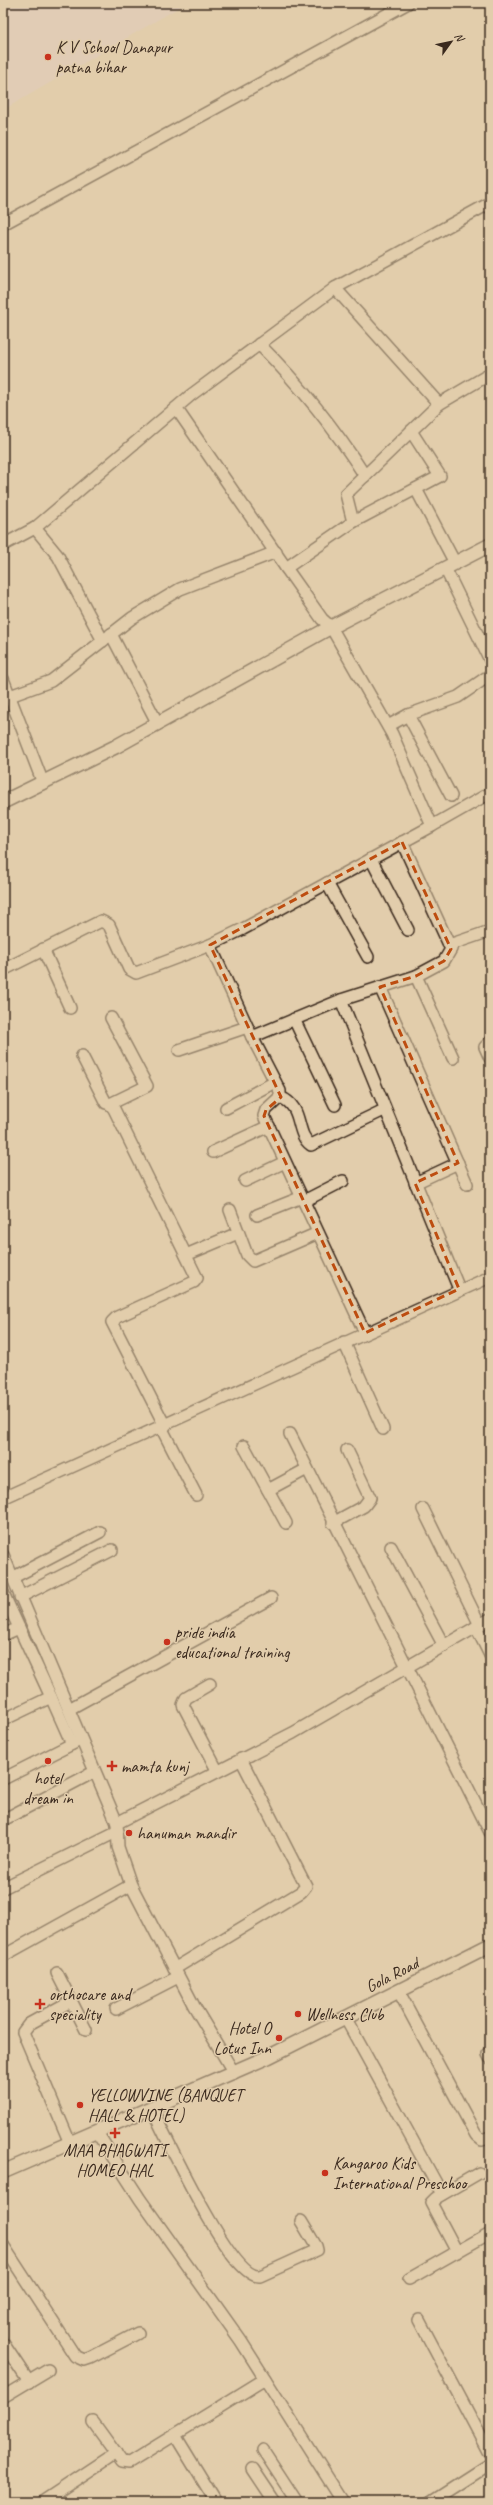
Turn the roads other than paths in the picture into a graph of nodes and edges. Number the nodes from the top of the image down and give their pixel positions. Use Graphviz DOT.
graph roads {
  1 [pos="403,4"];
  2 [pos="490,203"];
  3 [pos="3,224"];
  4 [pos="335,288"];
  5 [pos="259,344"];
  6 [pos="490,374"];
  7 [pos="439,404"];
  8 [pos="176,408"];
  9 [pos="411,431"];
  10 [pos="365,476"];
  11 [pos="416,489"];
  12 [pos="353,522"];
  13 [pos="35,528"];
  14 [pos="3,545"];
  15 [pos="490,545"];
  16 [pos="276,552"];
  17 [pos="450,565"];
  18 [pos="286,568"];
  19 [pos="331,627"];
  20 [pos="107,637"];
  21 [pos="490,660"];
  22 [pos="490,675"];
  23 [pos="3,679"];
  24 [pos="10,696"];
  25 [pos="408,715"];
  26 [pos="158,724"];
  27 [pos="388,726"];
  28 [pos="43,783"];
  29 [pos="490,793"];
  30 [pos="451,796"];
  31 [pos="3,802"];
  32 [pos="432,826"];
  33 [pos="402,842"];
  34 [pos="371,859"];
  35 [pos="327,883"];
  36 [pos="408,930"];
  37 [pos="490,930"];
  38 [pos="210,945"];
  39 [pos="449,946"];
  40 [pos="42,949"];
  41 [pos="368,957"];
  42 [pos="3,970"];
  43 [pos="416,976"];
  44 [pos="380,987"];
  45 [pos="341,1000"];
  46 [pos="70,1008"];
  47 [pos="111,1018"];
  48 [pos="294,1019"];
  49 [pos="250,1032"];
  50 [pos="490,1042"];
  51 [pos="179,1050"];
  52 [pos="82,1056"];
  53 [pos="453,1058"];
  54 [pos="490,1058"];
  55 [pos="275,1082"];
  56 [pos="280,1097"];
  57 [pos="110,1104"];
  58 [pos="335,1105"];
  59 [pos="226,1108"];
  60 [pos="384,1110"];
  61 [pos="269,1126"];
  62 [pos="213,1152"];
  63 [pos="286,1162"];
  64 [pos="458,1163"];
  65 [pos="245,1181"];
  66 [pos="343,1181"];
  67 [pos="415,1183"];
  68 [pos="467,1184"];
  69 [pos="303,1199"];
  70 [pos="230,1210"];
  71 [pos="257,1214"];
  72 [pos="238,1233"];
  73 [pos="318,1233"];
  74 [pos="186,1255"];
  75 [pos="490,1277"];
  76 [pos="459,1289"];
  77 [pos="365,1333"];
  78 [pos="344,1342"];
  79 [pos="163,1426"];
  80 [pos="383,1429"];
  81 [pos="290,1434"];
  82 [pos="244,1446"];
  83 [pos="347,1450"];
  84 [pos="307,1469"];
  85 [pos="268,1490"];
  86 [pos="196,1495"];
  87 [pos="3,1498"];
  88 [pos="423,1509"];
  89 [pos="286,1523"];
  90 [pos="333,1523"];
  91 [pos="100,1532"];
  92 [pos="391,1547"];
  93 [pos="112,1550"];
  94 [pos="3,1555"];
  95 [pos="12,1578"];
  96 [pos="3,1595"];
  97 [pos="20,1597"];
  98 [pos="272,1598"];
  99 [pos="490,1619"];
  100 [pos="478,1626"];
  101 [pos="19,1628"];
  102 [pos="3,1635"];
  103 [pos="444,1646"];
  104 [pos="490,1655"];
  105 [pos="407,1667"];
  106 [pos="210,1684"];
  107 [pos="51,1697"];
  108 [pos="69,1709"];
  109 [pos="3,1720"];
  110 [pos="76,1742"];
  111 [pos="241,1759"];
  112 [pos="217,1770"];
  113 [pos="94,1772"];
  114 [pos="3,1778"];
  115 [pos="3,1820"];
  116 [pos="117,1827"];
  117 [pos="490,1832"];
  118 [pos="131,1885"];
  119 [pos="3,1888"];
  120 [pos="490,1945"];
  121 [pos="3,1956"];
  122 [pos="56,1973"];
  123 [pos="176,1973"];
  124 [pos="398,1992"];
  125 [pos="71,2001"];
  126 [pos="116,2009"];
  127 [pos="346,2019"];
  128 [pos="86,2030"];
  129 [pos="234,2073"];
  130 [pos="151,2107"];
  131 [pos="96,2131"];
  132 [pos="490,2137"];
  133 [pos="70,2143"];
  134 [pos="3,2172"];
  135 [pos="479,2173"];
  136 [pos="442,2194"];
  137 [pos="301,2221"];
  138 [pos="490,2233"];
  139 [pos="3,2245"];
  140 [pos="457,2252"];
  141 [pos="409,2279"];
  142 [pos="419,2320"];
  143 [pos="138,2333"];
  144 [pos="3,2343"];
  145 [pos="48,2370"];
  146 [pos="265,2379"];
  147 [pos="29,2382"];
  148 [pos="3,2397"];
  149 [pos="93,2422"];
  150 [pos="175,2435"];
  151 [pos="263,2450"];
  152 [pos="116,2453"];
  153 [pos="490,2454"];
  154 [pos="490,2464"];
  155 [pos="253,2469"];
  156 [pos="58,2498"];
  157 [pos="42,2502"];
  158 [pos="216,2502"];
  159 [pos="275,2502"];
  160 [pos="297,2502"];
  161 [pos="343,2502"];
  162 [pos="430,2502"];
  1 -- 3 [label="street"];
  2 -- 4 [label="street"];
  4 -- 5 [label="street"];
  4 -- 7 [label="street"];
  5 -- 8 [label="street"];
  5 -- 10 [label="street"];
  6 -- 7 [label="street"];
  7 -- 9 [label="street"];
  8 -- 13 [label="street"];
  8 -- 16 [label="street"];
  9 -- 10 [label="street"];
  9 -- 11 [label="street"];
  10 -- 12 [label="street"];
  11 -- 12 [label="street"];
  11 -- 17 [label="street"];
  12 -- 18 [label="street"];
  13 -- 14 [label="street"];
  13 -- 20 [label="street"];
  15 -- 17 [label="street"];
  16 -- 18 [label="street"];
  16 -- 20 [label="street"];
  17 -- 19 [label="street"];
  17 -- 21 [label="street"];
  18 -- 19 [label="street"];
  19 -- 26 [label="street"];
  19 -- 27 [label="street"];
  20 -- 24 [label="street"];
  20 -- 26 [label="street"];
  22 -- 25 [label="street"];
  23 -- 24 [label="street"];
  24 -- 28 [label="street"];
  25 -- 27 [label="street"];
  25 -- 30 [label="street"];
  26 -- 28 [label="street"];
  27 -- 32 [label="street"];
  28 -- 31 [label="street"];
  29 -- 32 [label="street"];
  32 -- 33 [label="street"];
  33 -- 34 [label="street"];
  33 -- 39 [label="street"];
  34 -- 35 [label="street"];
  34 -- 36 [label="street"];
  35 -- 38 [label="street"];
  35 -- 41 [label="street"];
  37 -- 39 [label="street"];
  38 -- 40 [label="street"];
  38 -- 49 [label="street"];
  39 -- 43 [label="street"];
  40 -- 42 [label="street"];
  40 -- 46 [label="street"];
  43 -- 44 [label="street"];
  43 -- 53 [label="street"];
  44 -- 45 [label="street"];
  44 -- 64 [label="street"];
  45 -- 48 [label="street"];
  45 -- 60 [label="street"];
  47 -- 57 [label="street"];
  48 -- 49 [label="street"];
  48 -- 58 [label="street"];
  49 -- 51 [label="street"];
  49 -- 55 [label="street"];
  50 -- 54 [label="street"];
  52 -- 57 [label="street"];
  55 -- 56 [label="street"];
  55 -- 59 [label="street"];
  56 -- 60 [label="street"];
  56 -- 61 [label="street"];
  57 -- 74 [label="street"];
  60 -- 67 [label="street"];
  61 -- 62 [label="street"];
  61 -- 63 [label="street"];
  63 -- 65 [label="street"];
  63 -- 69 [label="street"];
  64 -- 67 [label="street"];
  64 -- 68 [label="street"];
  66 -- 69 [label="street"];
  67 -- 76 [label="street"];
  69 -- 71 [label="street"];
  69 -- 73 [label="street"];
  70 -- 72 [label="street"];
  72 -- 73 [label="street"];
  72 -- 74 [label="street"];
  73 -- 77 [label="street"];
  74 -- 79 [label="street"];
  75 -- 76 [label="street"];
  76 -- 77 [label="street"];
  77 -- 78 [label="street"];
  78 -- 79 [label="street"];
  78 -- 80 [label="street"];
  79 -- 86 [label="street"];
  79 -- 87 [label="street"];
  81 -- 84 [label="street"];
  82 -- 85 [label="street"];
  83 -- 90 [label="street"];
  84 -- 85 [label="street"];
  84 -- 90 [label="street"];
  85 -- 89 [label="street"];
  88 -- 100 [label="street"];
  90 -- 105 [label="street"];
  91 -- 95 [label="street"];
  92 -- 103 [label="street"];
  93 -- 97 [label="street"];
  94 -- 95 [label="street"];
  95 -- 97 [label="street"];
  96 -- 101 [label="street"];
  97 -- 108 [label="street"];
  98 -- 108 [label="street"];
  99 -- 100 [label="street"];
  100 -- 103 [label="street"];
  100 -- 104 [label="street"];
  101 -- 102 [label="street"];
  101 -- 107 [label="street"];
  103 -- 105 [label="street"];
  105 -- 111 [label="street"];
  105 -- 117 [label="street"];
  106 -- 112 [label="street"];
  107 -- 109 [label="street"];
  107 -- 110 [label="street"];
  108 -- 110 [label="street"];
  110 -- 113 [label="street"];
  110 -- 114 [label="street"];
  111 -- 112 [label="street"];
  111 -- 123 [label="street"];
  112 -- 116 [label="street"];
  113 -- 115 [label="street"];
  113 -- 116 [label="street"];
  116 -- 118 [label="street"];
  116 -- 119 [label="street"];
  118 -- 121 [label="street"];
  118 -- 123 [label="street"];
  120 -- 124 [label="street, Gola Road"];
  122 -- 125 [label="street"];
  123 -- 126 [label="street"];
  123 -- 129 [label="street"];
  124 -- 127 [label="street, Gola Road"];
  124 -- 132 [label="street"];
  125 -- 128 [label="street"];
  125 -- 133 [label="street"];
  127 -- 129 [label="street, Gola Road"];
  127 -- 136 [label="street"];
  129 -- 130 [label="street, Gola Road"];
  130 -- 131 [label="street, Gola Road"];
  130 -- 137 [label="street"];
  131 -- 133 [label="street, Gola Road"];
  131 -- 146 [label="street"];
  133 -- 134 [label="street, Gola Road"];
  135 -- 136 [label="street"];
  136 -- 140 [label="street"];
  138 -- 140 [label="street"];
  139 -- 143 [label="street"];
  140 -- 141 [label="street"];
  142 -- 153 [label="street"];
  144 -- 147 [label="street"];
  145 -- 147 [label="street"];
  146 -- 150 [label="street"];
  146 -- 161 [label="street"];
  147 -- 148 [label="street"];
  149 -- 152 [label="street"];
  150 -- 152 [label="street"];
  150 -- 158 [label="street"];
  151 -- 160 [label="street"];
  152 -- 156 [label="street"];
  154 -- 162 [label="street"];
  155 -- 159 [label="street"];
  156 -- 157 [label="street"];
}
